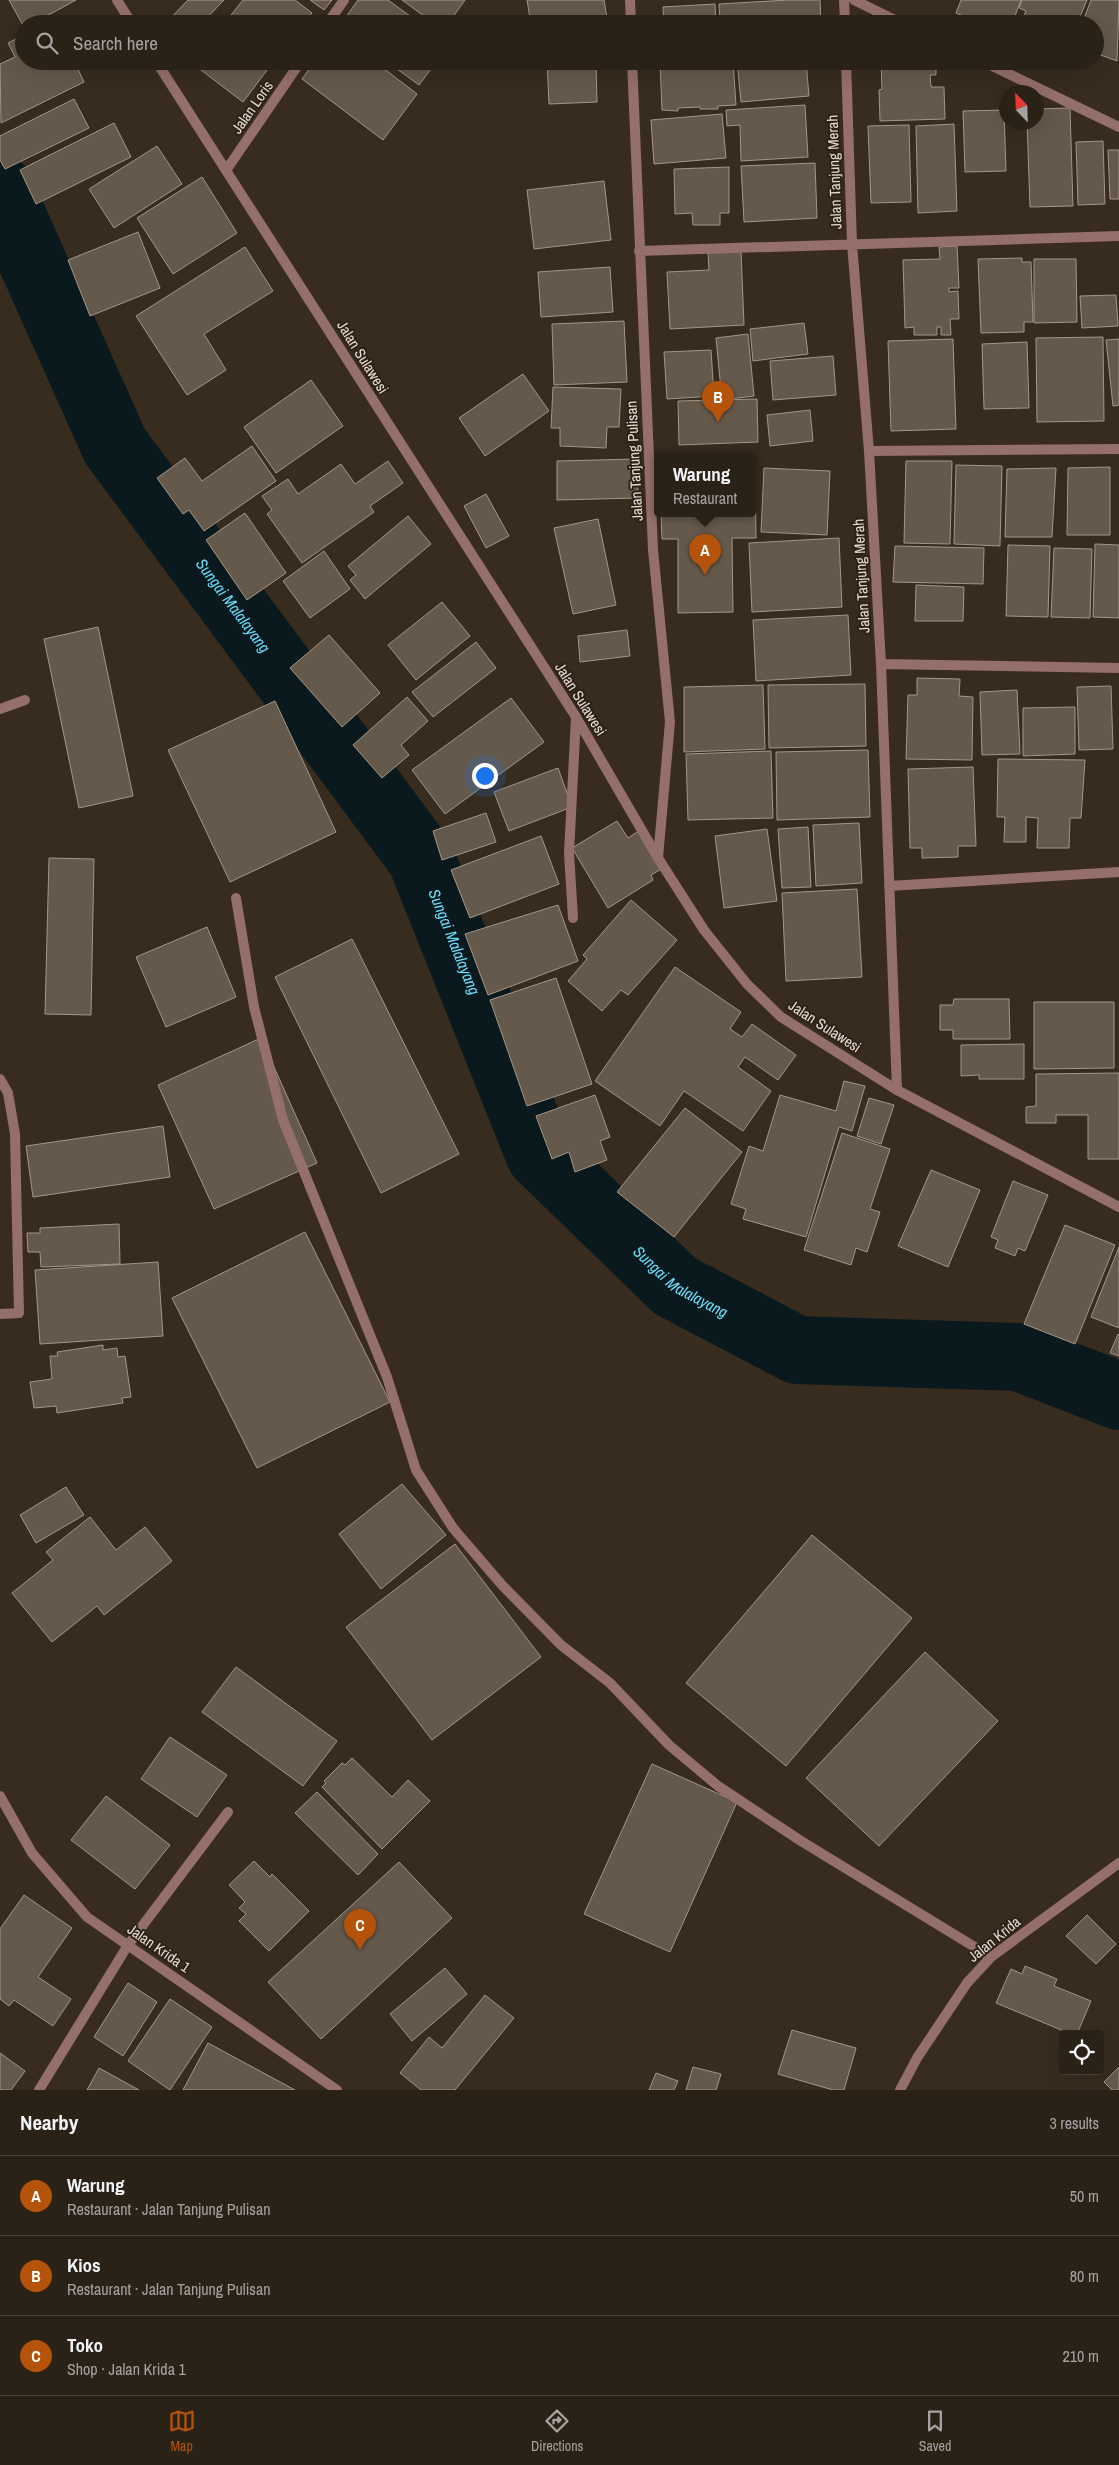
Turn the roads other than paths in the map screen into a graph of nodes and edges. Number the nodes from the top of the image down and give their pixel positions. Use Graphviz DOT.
graph roads {
  1 [pos="116,0"];
  2 [pos="344,0"];
  3 [pos="630,0"];
  4 [pos="844,0"];
  5 [pos="854,0"];
  6 [pos="126,15"];
  7 [pos="333,15"];
  8 [pos="631,15"];
  9 [pos="845,15"];
  10 [pos="885,15"];
  11 [pos="162,70"];
  12 [pos="295,70"];
  13 [pos="632,70"];
  14 [pos="846,70"];
  15 [pos="1001,70"];
  16 [pos="1119,127"];
  17 [pos="227,170"];
  18 [pos="1119,236"];
  19 [pos="852,244"];
  20 [pos="639,251"];
  21 [pos="1119,449"];
  22 [pos="869,451"];
  23 [pos="881,664"];
  24 [pos="1119,668"];
  25 [pos="25,700"];
  26 [pos="0,709"];
  27 [pos="576,717"];
  28 [pos="658,858"];
  29 [pos="1119,872"];
  30 [pos="889,886"];
  31 [pos="236,898"];
  32 [pos="573,918"];
  33 [pos="0,1079"];
  34 [pos="897,1090"];
  35 [pos="1119,1207"];
  36 [pos="0,1314"];
  37 [pos="0,1796"];
  38 [pos="228,1812"];
  39 [pos="1119,1863"];
  40 [pos="128,1945"];
  41 [pos="991,1957"];
  42 [pos="324,2087"];
  43 [pos="39,2090"];
  44 [pos="337,2090"];
  45 [pos="900,2090"];
  1 -- 6 [label="street"];
  2 -- 7 [label="street"];
  3 -- 8 [label="street"];
  4 -- 9 [label="street"];
  5 -- 10 [label="street"];
  11 -- 17 [label="street, Jalan Sulawesi"];
  12 -- 17 [label="street, Jalan Loris"];
  13 -- 20 [label="street, Jalan Tanjung Pulisan"];
  14 -- 19 [label="street, Jalan Tanjung Merah"];
  15 -- 16 [label="street"];
  17 -- 27 [label="street, Jalan Sulawesi"];
  18 -- 19 [label="street"];
  19 -- 20 [label="street"];
  19 -- 22 [label="street, Jalan Tanjung Merah"];
  20 -- 28 [label="street, Jalan Tanjung Pulisan"];
  21 -- 22 [label="street"];
  22 -- 23 [label="street, Jalan Tanjung Merah"];
  23 -- 24 [label="street"];
  23 -- 30 [label="street, Jalan Tanjung Merah"];
  25 -- 26 [label="street"];
  27 -- 28 [label="street, Jalan Sulawesi"];
  27 -- 32 [label="street"];
  28 -- 34 [label="street, Jalan Sulawesi"];
  29 -- 30 [label="street"];
  30 -- 34 [label="street, Jalan Tanjung Merah"];
  31 -- 41 [label="street"];
  33 -- 36 [label="street"];
  34 -- 35 [label="street, Jalan Sulawesi"];
  37 -- 40 [label="street, Jalan Krida 1"];
  38 -- 40 [label="street"];
  39 -- 41 [label="street, Jalan Krida"];
  40 -- 42 [label="street, Jalan Krida 1"];
  40 -- 43 [label="street"];
  41 -- 45 [label="street, Jalan Krida"];
  42 -- 44 [label="street, Jalan Krida 1"];
}
